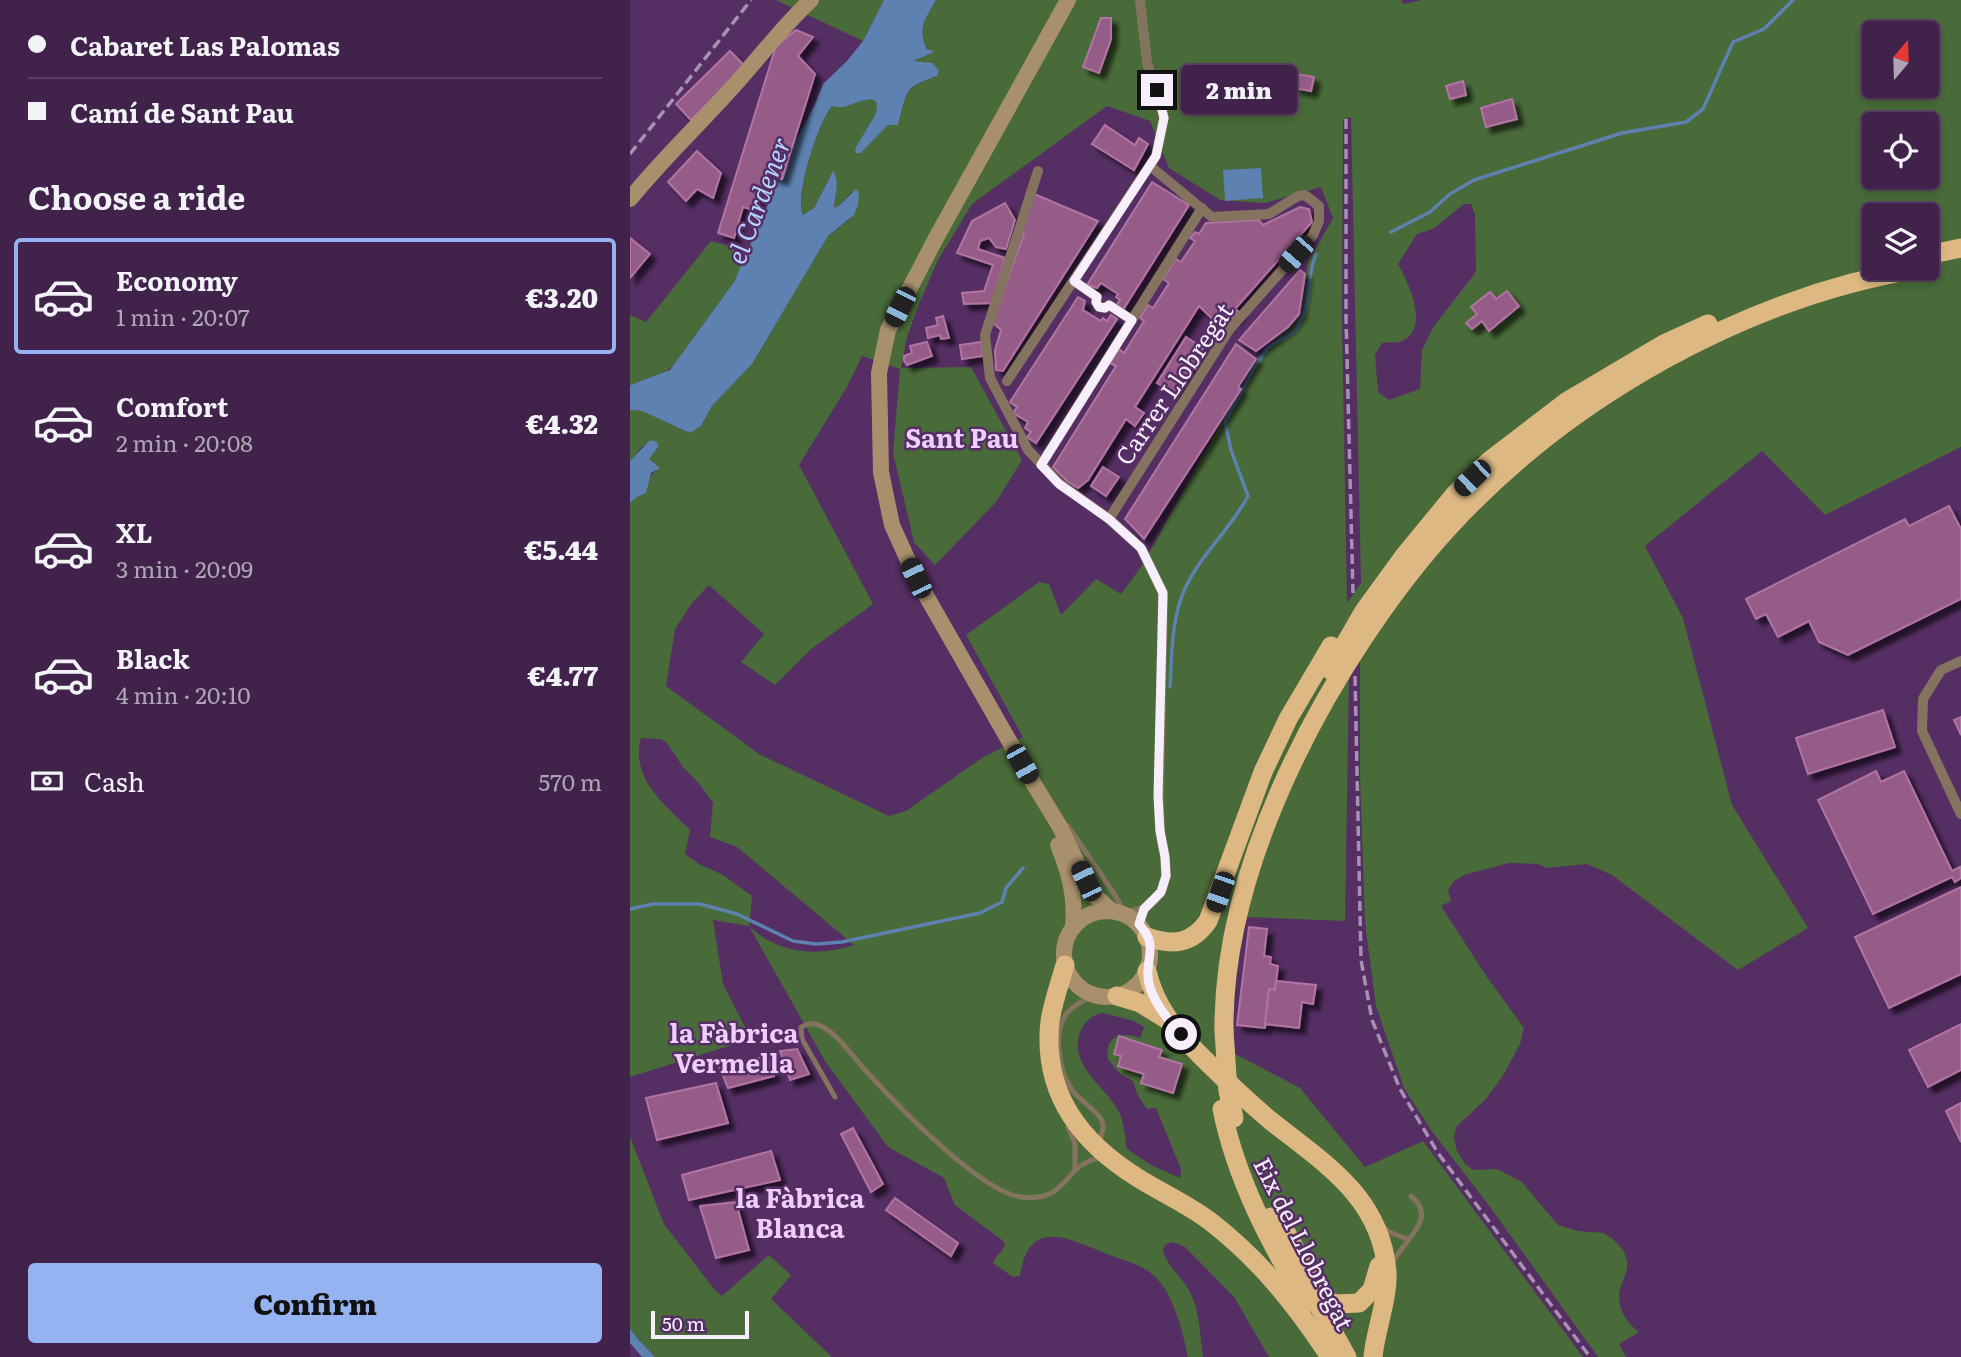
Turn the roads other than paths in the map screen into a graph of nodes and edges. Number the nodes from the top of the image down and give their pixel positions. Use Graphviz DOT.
graph roads {
  1 [pos="811,0"];
  2 [pos="1068,0"];
  3 [pos="1140,0"];
  4 [pos="1150,166"];
  5 [pos="1038,171"];
  6 [pos="630,199"];
  7 [pos="1202,208"];
  8 [pos="1961,248"];
  9 [pos="1939,253"];
  10 [pos="1961,262"];
  11 [pos="1939,265"];
  12 [pos="1862,270"];
  13 [pos="1869,280"];
  14 [pos="1074,281"];
  15 [pos="1132,320"];
  16 [pos="1007,381"];
  17 [pos="1041,465"];
  18 [pos="1455,494"];
  19 [pos="1109,519"];
  20 [pos="1961,661"];
  21 [pos="1044,802"];
  22 [pos="1961,814"];
  23 [pos="1132,918"];
  24 [pos="1073,928"];
  25 [pos="1065,965"];
  26 [pos="1147,971"];
  27 [pos="1094,995"];
  28 [pos="1117,996"];
  29 [pos="1170,1022"];
  30 [pos="1218,1027"];
  31 [pos="1050,1032"];
  32 [pos="835,1097"];
  33 [pos="1228,1114"];
  34 [pos="1097,1155"];
  35 [pos="1075,1168"];
  36 [pos="1410,1196"];
  37 [pos="1271,1217"];
  38 [pos="1373,1218"];
  39 [pos="1407,1239"];
  40 [pos="1382,1248"];
  41 [pos="1387,1272"];
  42 [pos="1330,1357"];
  43 [pos="1336,1357"];
  44 [pos="1347,1357"];
  45 [pos="1373,1357"];
  1 -- 6 [label="main road"];
  2 -- 21 [label="main road"];
  3 -- 4 [label="street"];
  4 -- 7 [label="street"];
  4 -- 14 [label="street"];
  5 -- 17 [label="street"];
  7 -- 15 [label="street"];
  7 -- 19 [label="street, Carrer Llobregat"];
  8 -- 9 [label="highway"];
  10 -- 11 [label="highway"];
  12 -- 18 [label="highway"];
  13 -- 30 [label="highway"];
  14 -- 15 [label="street"];
  14 -- 16 [label="street"];
  15 -- 17 [label="street"];
  17 -- 19 [label="street"];
  18 -- 23 [label="highway"];
  18 -- 30 [label="highway"];
  19 -- 23 [label="street"];
  20 -- 22 [label="street"];
  21 -- 23 [label="main road"];
  21 -- 24 [label="main road"];
  23 -- 24 [label="main road"];
  23 -- 26 [label="main road"];
  24 -- 25 [label="main road"];
  25 -- 27 [label="main road"];
  25 -- 31 [label="highway"];
  26 -- 28 [label="main road"];
  26 -- 29 [label="highway"];
  27 -- 28 [label="main road"];
  27 -- 34 [label="lane"];
  28 -- 29 [label="highway"];
  29 -- 38 [label="highway"];
  30 -- 33 [label="highway"];
  31 -- 34 [label="highway"];
  31 -- 35 [label="lane"];
  32 -- 35 [label="lane"];
  33 -- 37 [label="highway, Eix del Llobregat"];
  33 -- 43 [label="highway, Eix del Llobregat"];
  34 -- 35 [label="lane"];
  34 -- 42 [label="highway"];
  36 -- 39 [label="lane"];
  37 -- 40 [label="highway"];
  37 -- 44 [label="highway, Eix del Llobregat"];
  38 -- 39 [label="lane"];
  38 -- 40 [label="highway"];
  39 -- 41 [label="lane"];
  40 -- 41 [label="highway"];
  41 -- 45 [label="highway"];
}
